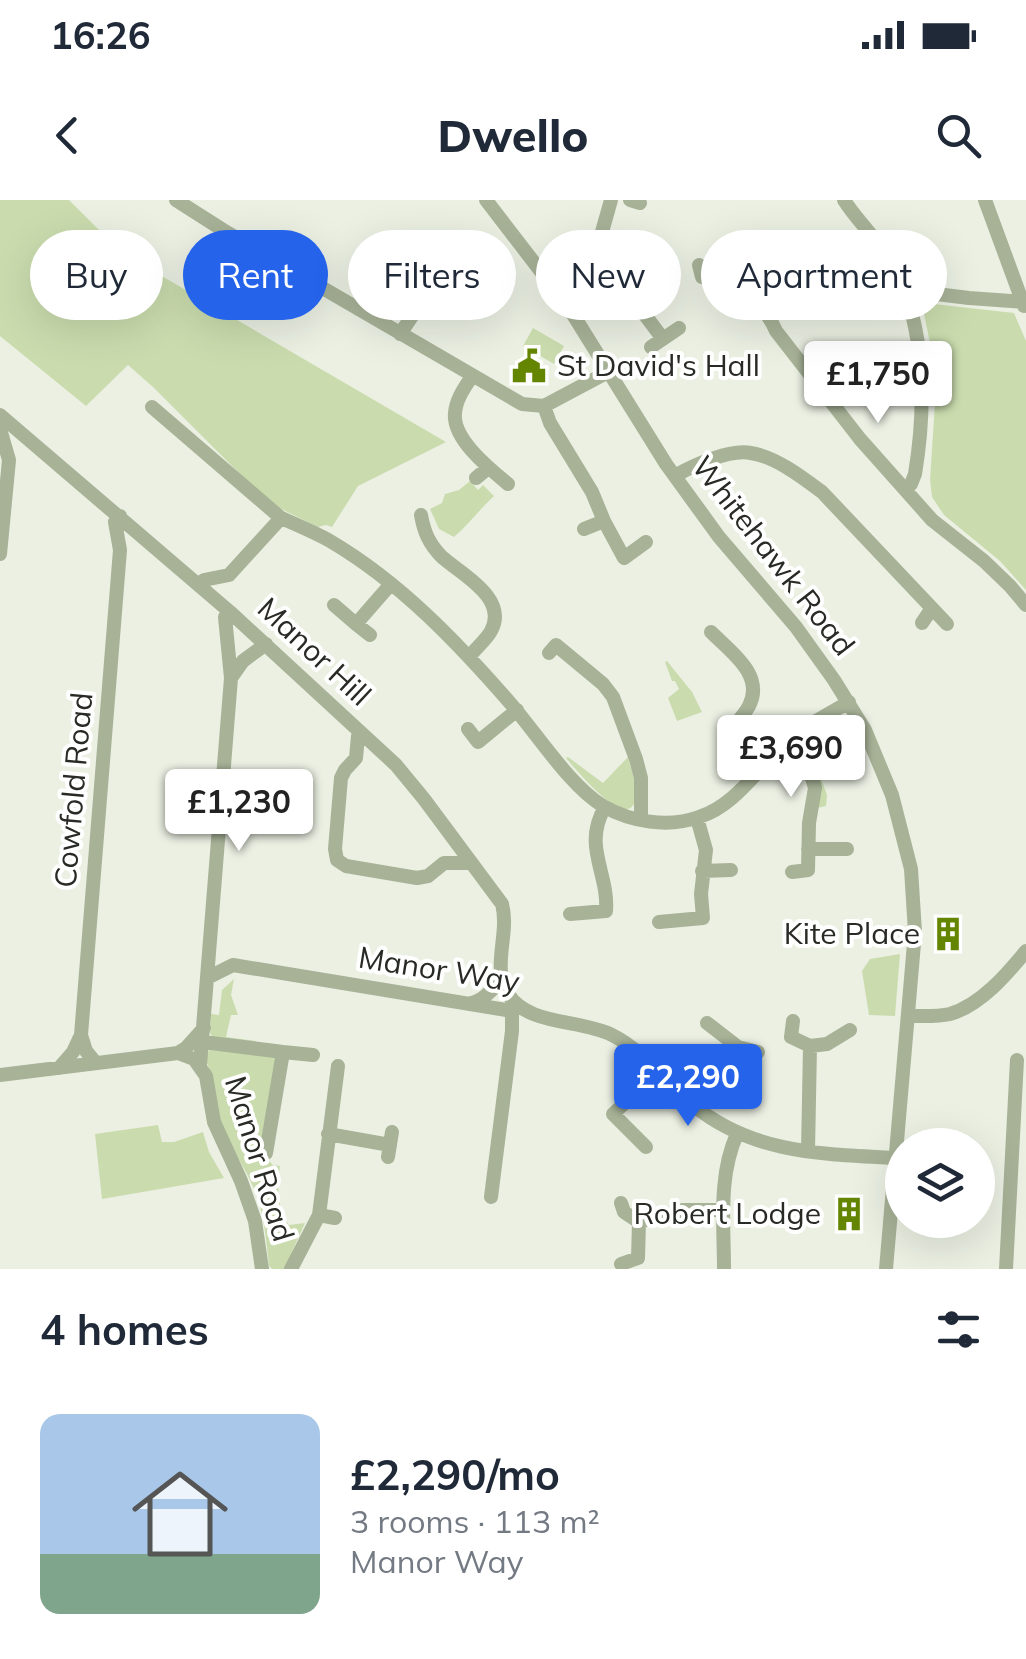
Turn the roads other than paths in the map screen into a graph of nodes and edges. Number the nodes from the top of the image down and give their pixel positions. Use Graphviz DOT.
graph roads {
  1 [pos="176,200"];
  2 [pos="486,200"];
  3 [pos="611,200"];
  4 [pos="844,200"];
  5 [pos="985,200"];
  6 [pos="603,230"];
  7 [pos="868,230"];
  8 [pos="536,263"];
  9 [pos="699,266"];
  10 [pos="701,273"];
  11 [pos="947,295"];
  12 [pos="1025,305"];
  13 [pos="409,320"];
  14 [pos="575,320"];
  15 [pos="644,320"];
  16 [pos="770,320"];
  17 [pos="912,320"];
  18 [pos="679,328"];
  19 [pos="400,334"];
  20 [pos="608,372"];
  21 [pos="472,376"];
  22 [pos="544,406"];
  23 [pos="152,407"];
  24 [pos="1,420"];
  25 [pos="28,438"];
  26 [pos="9,460"];
  27 [pos="488,468"];
  28 [pos="675,476"];
  29 [pos="476,478"];
  30 [pos="508,484"];
  31 [pos="906,488"];
  32 [pos="422,514"];
  33 [pos="120,516"];
  34 [pos="281,518"];
  35 [pos="604,522"];
  36 [pos="584,530"];
  37 [pos="142,535"];
  38 [pos="646,542"];
  39 [pos="120,550"];
  40 [pos="0,554"];
  41 [pos="229,575"];
  42 [pos="199,585"];
  43 [pos="390,585"];
  44 [pos="334,605"];
  45 [pos="1026,605"];
  46 [pos="226,608"];
  47 [pos="932,608"];
  48 [pos="922,623"];
  49 [pos="356,624"];
  50 [pos="946,624"];
  51 [pos="711,632"];
  52 [pos="370,635"];
  53 [pos="266,644"];
  54 [pos="549,653"];
  55 [pos="470,656"];
  56 [pos="231,678"];
  57 [pos="849,702"];
  58 [pos="517,710"];
  59 [pos="739,720"];
  60 [pos="361,733"];
  61 [pos="478,741"];
  62 [pos="756,741"];
  63 [pos="785,744"];
  64 [pos="382,752"];
  65 [pos="356,758"];
  66 [pos="752,777"];
  67 [pos="606,808"];
  68 [pos="697,818"];
  69 [pos="642,820"];
  70 [pos="450,834"];
  71 [pos="847,848"];
  72 [pos="808,849"];
  73 [pos="444,863"];
  74 [pos="472,863"];
  75 [pos="731,870"];
  76 [pos="702,871"];
  77 [pos="792,872"];
  78 [pos="570,914"];
  79 [pos="659,922"];
  80 [pos="210,942"];
  81 [pos="1026,951"];
  82 [pos="233,965"];
  83 [pos="208,978"];
  84 [pos="502,983"];
  85 [pos="469,1004"];
  86 [pos="515,1008"];
  87 [pos="909,1016"];
  88 [pos="793,1021"];
  89 [pos="707,1023"];
  90 [pos="850,1030"];
  91 [pos="82,1035"];
  92 [pos="203,1035"];
  93 [pos="810,1046"];
  94 [pos="738,1047"];
  95 [pos="178,1052"];
  96 [pos="282,1052"];
  97 [pos="758,1052"];
  98 [pos="312,1055"];
  99 [pos="1017,1060"];
  100 [pos="95,1062"];
  101 [pos="200,1065"];
  102 [pos="338,1066"];
  103 [pos="58,1068"];
  104 [pos="659,1071"];
  105 [pos="0,1075"];
  106 [pos="691,1104"];
  107 [pos="899,1128"];
  108 [pos="328,1134"];
  109 [pos="737,1134"];
  110 [pos="390,1145"];
  111 [pos="646,1147"];
  112 [pos="808,1151"];
  113 [pos="266,1153"];
  114 [pos="885,1157"];
  115 [pos="491,1197"];
  116 [pos="620,1204"];
  117 [pos="724,1210"];
  118 [pos="319,1215"];
  119 [pos="335,1218"];
  120 [pos="639,1222"];
  121 [pos="889,1238"];
  122 [pos="641,1263"];
  123 [pos="620,1264"];
  124 [pos="262,1269"];
  125 [pos="291,1269"];
  126 [pos="724,1269"];
  127 [pos="886,1269"];
  128 [pos="1006,1269"];
  1 -- 19 [label="street"];
  2 -- 8 [label="street, Whitehawk Road"];
  3 -- 6 [label="street"];
  4 -- 7 [label="street"];
  5 -- 12 [label="street"];
  9 -- 10 [label="street"];
  11 -- 12 [label="street"];
  13 -- 19 [label="street"];
  14 -- 20 [label="street, Whitehawk Road"];
  15 -- 18 [label="street"];
  16 -- 31 [label="street"];
  17 -- 31 [label="street"];
  19 -- 21 [label="street"];
  20 -- 22 [label="street"];
  20 -- 28 [label="street, Whitehawk Road"];
  21 -- 22 [label="street"];
  21 -- 27 [label="street"];
  22 -- 35 [label="street"];
  23 -- 34 [label="street"];
  24 -- 25 [label="street, Manor Hill"];
  24 -- 26 [label="street"];
  25 -- 26 [label="street"];
  25 -- 33 [label="street, Manor Hill"];
  26 -- 40 [label="street"];
  27 -- 29 [label="street"];
  27 -- 30 [label="street"];
  28 -- 47 [label="street"];
  28 -- 57 [label="street, Whitehawk Road"];
  31 -- 45 [label="street"];
  32 -- 55 [label="street"];
  33 -- 37 [label="street, Manor Hill"];
  33 -- 39 [label="street, Cowfold Road"];
  34 -- 41 [label="street"];
  34 -- 43 [label="street"];
  35 -- 36 [label="street"];
  35 -- 38 [label="street"];
  37 -- 39 [label="street"];
  37 -- 42 [label="street, Manor Hill"];
  39 -- 91 [label="street, Cowfold Road"];
  41 -- 42 [label="street"];
  41 -- 46 [label="street, Manor Road"];
  42 -- 46 [label="street, Manor Hill"];
  43 -- 49 [label="street"];
  43 -- 55 [label="street"];
  44 -- 49 [label="street"];
  46 -- 53 [label="street, Manor Hill"];
  46 -- 56 [label="street, Manor Road"];
  47 -- 48 [label="street"];
  47 -- 50 [label="street"];
  49 -- 52 [label="street"];
  51 -- 59 [label="street"];
  53 -- 56 [label="street"];
  53 -- 60 [label="street, Manor Hill"];
  54 -- 69 [label="street"];
  55 -- 58 [label="street"];
  56 -- 80 [label="street, Manor Road"];
  57 -- 63 [label="street"];
  57 -- 87 [label="street, Whitehawk Road"];
  58 -- 61 [label="street"];
  58 -- 67 [label="street"];
  59 -- 62 [label="street"];
  59 -- 66 [label="street"];
  60 -- 64 [label="street, Manor Hill"];
  60 -- 65 [label="street"];
  63 -- 66 [label="street"];
  63 -- 72 [label="street"];
  64 -- 65 [label="street"];
  64 -- 70 [label="street, Manor Hill"];
  65 -- 73 [label="street"];
  66 -- 68 [label="street"];
  67 -- 69 [label="street"];
  67 -- 78 [label="street"];
  68 -- 69 [label="street"];
  68 -- 76 [label="street"];
  70 -- 73 [label="street"];
  70 -- 74 [label="street, Manor Hill"];
  71 -- 72 [label="street"];
  72 -- 77 [label="street"];
  73 -- 74 [label="street"];
  74 -- 84 [label="street, Manor Hill"];
  75 -- 76 [label="street"];
  76 -- 79 [label="street"];
  80 -- 82 [label="street"];
  80 -- 83 [label="street, Manor Road"];
  81 -- 87 [label="street"];
  82 -- 83 [label="street"];
  82 -- 85 [label="street, Manor Way"];
  83 -- 92 [label="street, Manor Road"];
  84 -- 85 [label="street"];
  84 -- 86 [label="street"];
  85 -- 86 [label="street, Manor Way"];
  86 -- 104 [label="street, Manor Way"];
  86 -- 115 [label="street"];
  87 -- 107 [label="street, Whitehawk Road"];
  88 -- 93 [label="street"];
  89 -- 94 [label="street"];
  90 -- 93 [label="street"];
  91 -- 100 [label="street"];
  91 -- 103 [label="street"];
  92 -- 95 [label="street"];
  92 -- 96 [label="street"];
  92 -- 101 [label="street, Manor Road"];
  93 -- 112 [label="street"];
  94 -- 97 [label="street"];
  94 -- 106 [label="street"];
  95 -- 100 [label="street"];
  95 -- 101 [label="street, Manor Road"];
  96 -- 98 [label="street"];
  96 -- 113 [label="street"];
  99 -- 128 [label="street"];
  100 -- 103 [label="street"];
  101 -- 124 [label="street, Manor Road"];
  102 -- 108 [label="street"];
  103 -- 105 [label="street"];
  104 -- 106 [label="street, Manor Way"];
  104 -- 111 [label="street"];
  106 -- 109 [label="street, Manor Way"];
  108 -- 110 [label="street"];
  108 -- 118 [label="street"];
  109 -- 112 [label="street, Manor Way"];
  109 -- 117 [label="street"];
  112 -- 114 [label="street, Manor Way"];
  116 -- 120 [label="street"];
  117 -- 120 [label="street"];
  117 -- 126 [label="street"];
  118 -- 119 [label="street"];
  118 -- 125 [label="street"];
  120 -- 122 [label="street"];
  121 -- 127 [label="street, Whitehawk Road"];
  122 -- 123 [label="street"];
}
